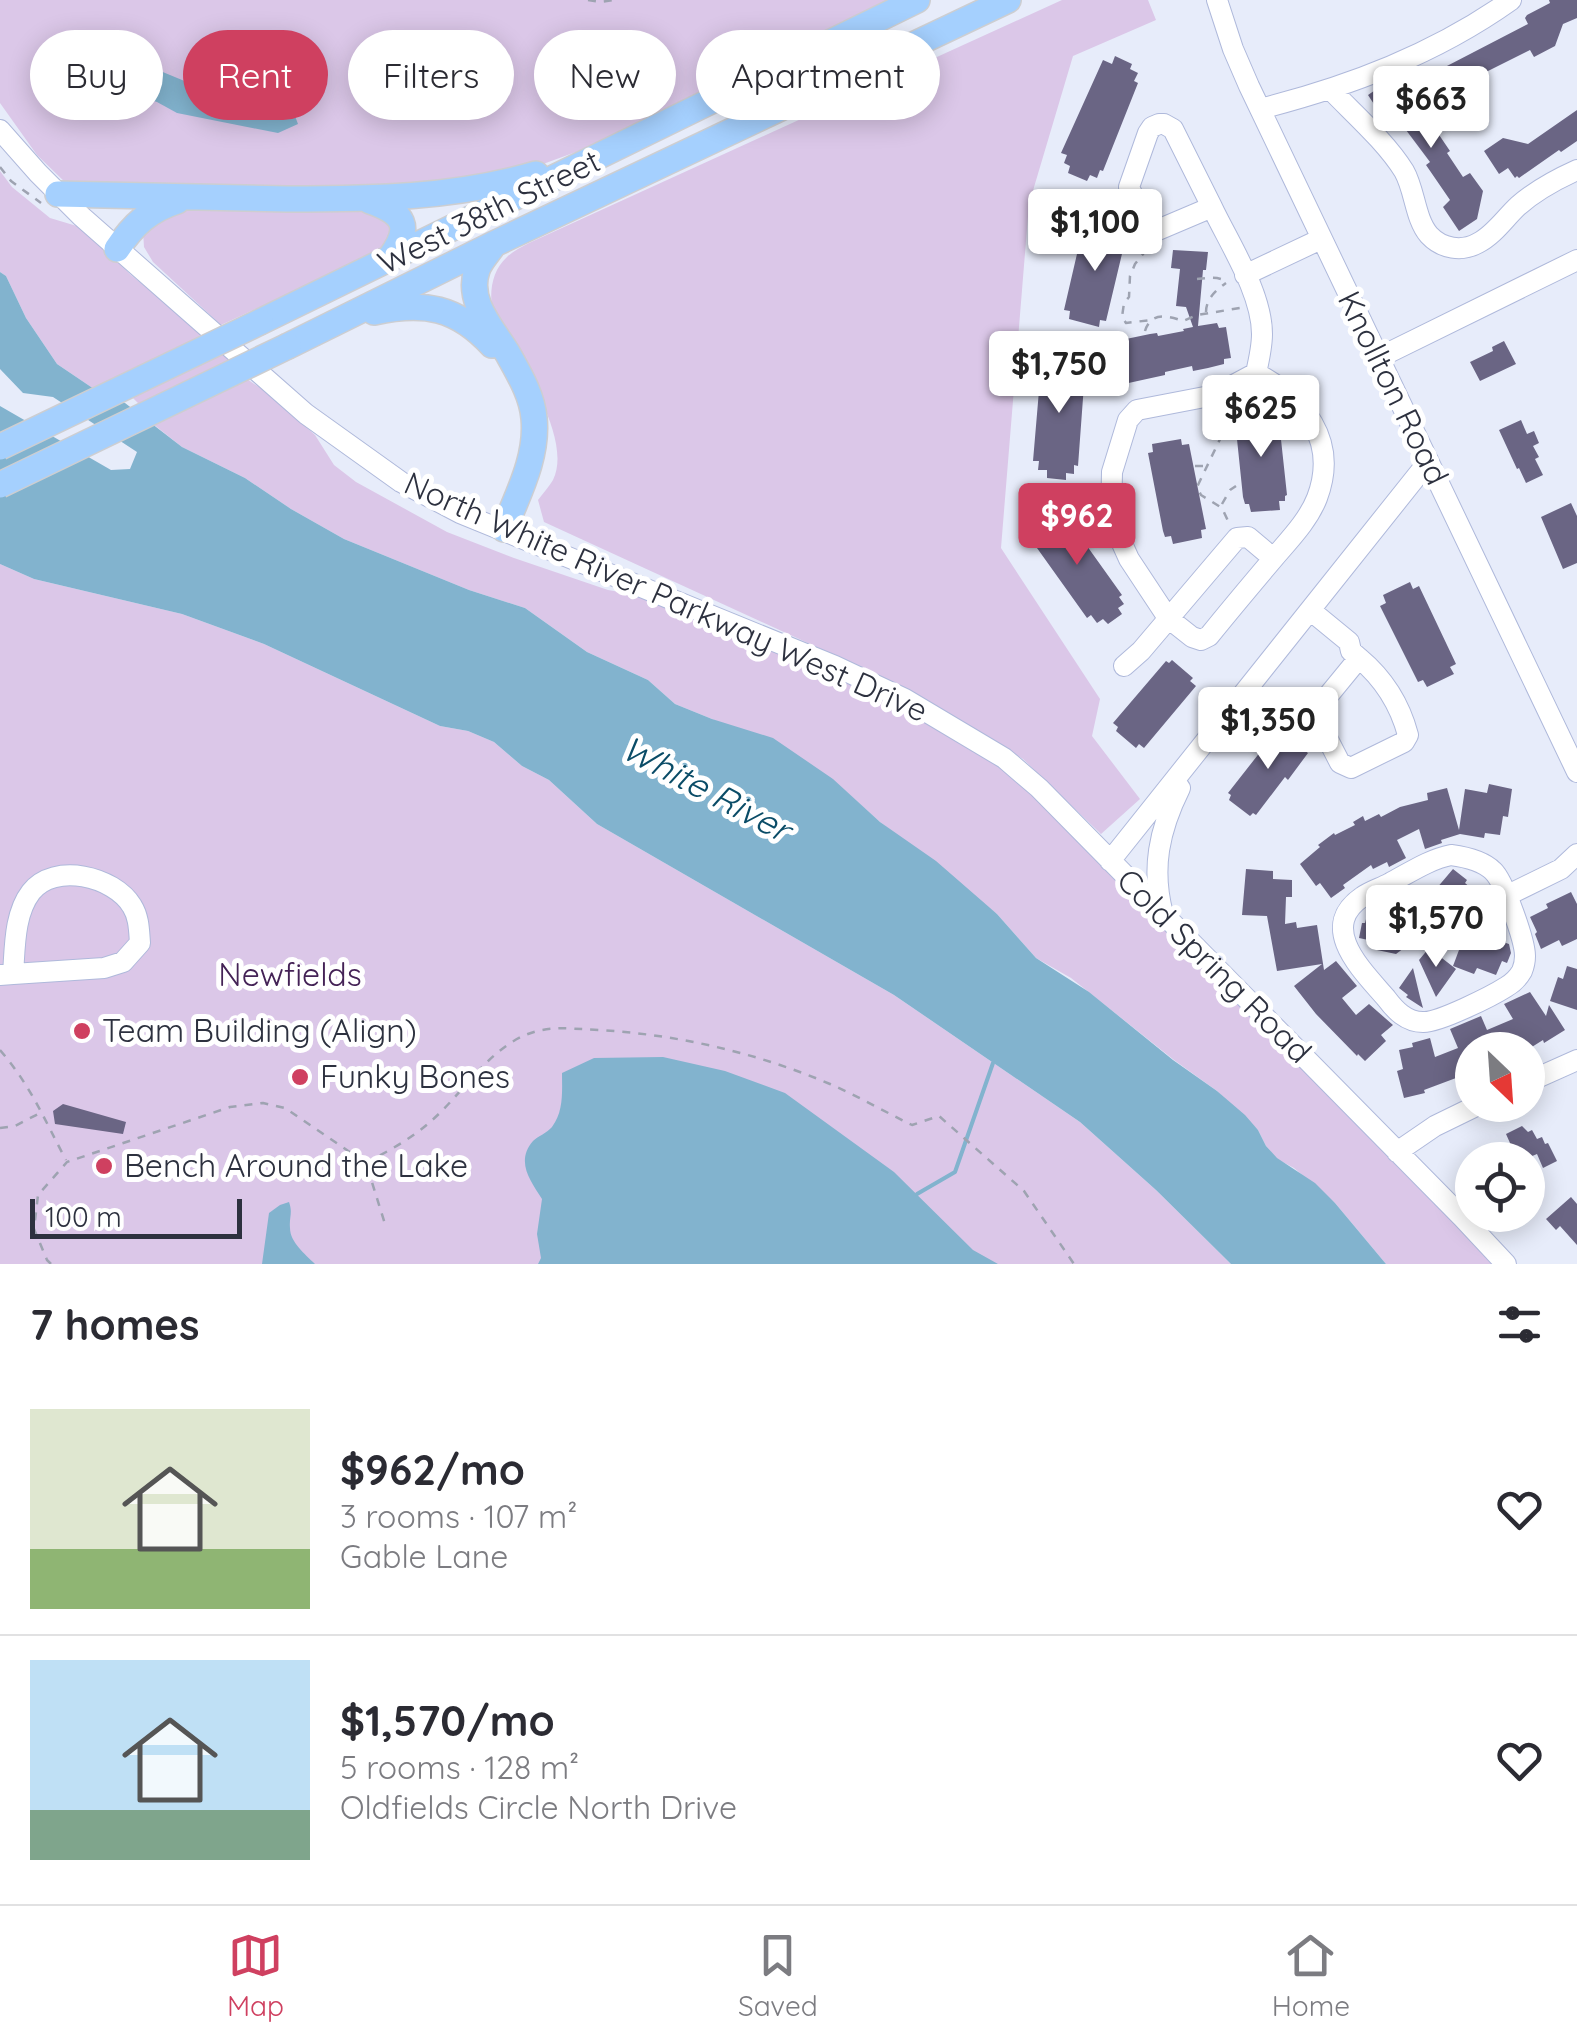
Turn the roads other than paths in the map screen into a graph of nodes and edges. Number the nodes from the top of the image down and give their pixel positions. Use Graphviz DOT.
graph roads {
  1 [pos="917,0"];
  2 [pos="1008,0"];
  3 [pos="1218,0"];
  4 [pos="1511,0"];
  5 [pos="1332,90"];
  6 [pos="1260,109"];
  7 [pos="0,130"];
  8 [pos="626,141"];
  9 [pos="1577,170"];
  10 [pos="58,194"];
  11 [pos="186,198"];
  12 [pos="365,199"];
  13 [pos="1212,207"];
  14 [pos="1321,239"];
  15 [pos="494,244"];
  16 [pos="117,249"];
  17 [pos="390,258"];
  18 [pos="1577,260"];
  19 [pos="1236,279"];
  20 [pos="345,318"];
  21 [pos="1378,358"];
  22 [pos="1256,373"];
  23 [pos="525,386"];
  24 [pos="0,447"];
  25 [pos="1428,462"];
  26 [pos="0,485"];
  27 [pos="504,529"];
  28 [pos="1274,558"];
  29 [pos="1307,614"];
  30 [pos="1168,618"];
  31 [pos="1355,654"];
  32 [pos="1124,666"];
  33 [pos="1568,731"];
  34 [pos="1198,750"];
  35 [pos="1577,772"];
  36 [pos="1577,854"];
  37 [pos="1110,861"];
  38 [pos="1506,896"];
  39 [pos="1164,915"];
  40 [pos="7,974"];
  41 [pos="1577,1060"];
  42 [pos="1545,1074"];
  43 [pos="1455,1116"];
  44 [pos="1397,1152"];
  45 [pos="1506,1264"];
  1 -- 8 [label="main road, West 38th Street"];
  2 -- 15 [label="main road, West 38th Street"];
  3 -- 6 [label="street, Knollton Road"];
  4 -- 5 [label="street"];
  5 -- 6 [label="street"];
  5 -- 9 [label="street"];
  6 -- 14 [label="street, Knollton Road"];
  7 -- 10 [label="street, North White River Parkway West Drive"];
  8 -- 12 [label="main road"];
  8 -- 17 [label="main road, West 38th Street"];
  10 -- 11 [label="main road"];
  10 -- 16 [label="street, North White River Parkway West Drive"];
  11 -- 12 [label="main road"];
  11 -- 16 [label="main road"];
  12 -- 17 [label="main road"];
  13 -- 13 [label="street"];
  13 -- 19 [label="street"];
  14 -- 19 [label="street"];
  14 -- 21 [label="street, Knollton Road"];
  15 -- 20 [label="main road, West 38th Street"];
  15 -- 23 [label="main road"];
  16 -- 27 [label="street, North White River Parkway West Drive"];
  17 -- 24 [label="main road, West 38th Street, bridge"];
  18 -- 21 [label="street"];
  19 -- 22 [label="street"];
  20 -- 23 [label="main road"];
  20 -- 26 [label="main road, West 38th Street, bridge"];
  21 -- 25 [label="street, Knollton Road"];
  22 -- 28 [label="street"];
  22 -- 30 [label="street"];
  23 -- 27 [label="main road"];
  25 -- 29 [label="street, Cold Spring Road"];
  25 -- 33 [label="street, Knollton Road"];
  27 -- 37 [label="street, North White River Parkway West Drive"];
  28 -- 30 [label="street"];
  28 -- 30 [label="street"];
  29 -- 31 [label="street"];
  29 -- 34 [label="street, Cold Spring Road"];
  30 -- 32 [label="street"];
  31 -- 31 [label="street"];
  33 -- 35 [label="street, Knollton Road"];
  34 -- 37 [label="street, Cold Spring Road"];
  34 -- 39 [label="street"];
  36 -- 38 [label="street"];
  37 -- 39 [label="street, Cold Spring Road"];
  38 -- 38 [label="street"];
  39 -- 44 [label="street, Cold Spring Road"];
  40 -- 40 [label="street"];
  41 -- 42 [label="street"];
  43 -- 44 [label="street"];
  44 -- 45 [label="street, Cold Spring Road"];
}
